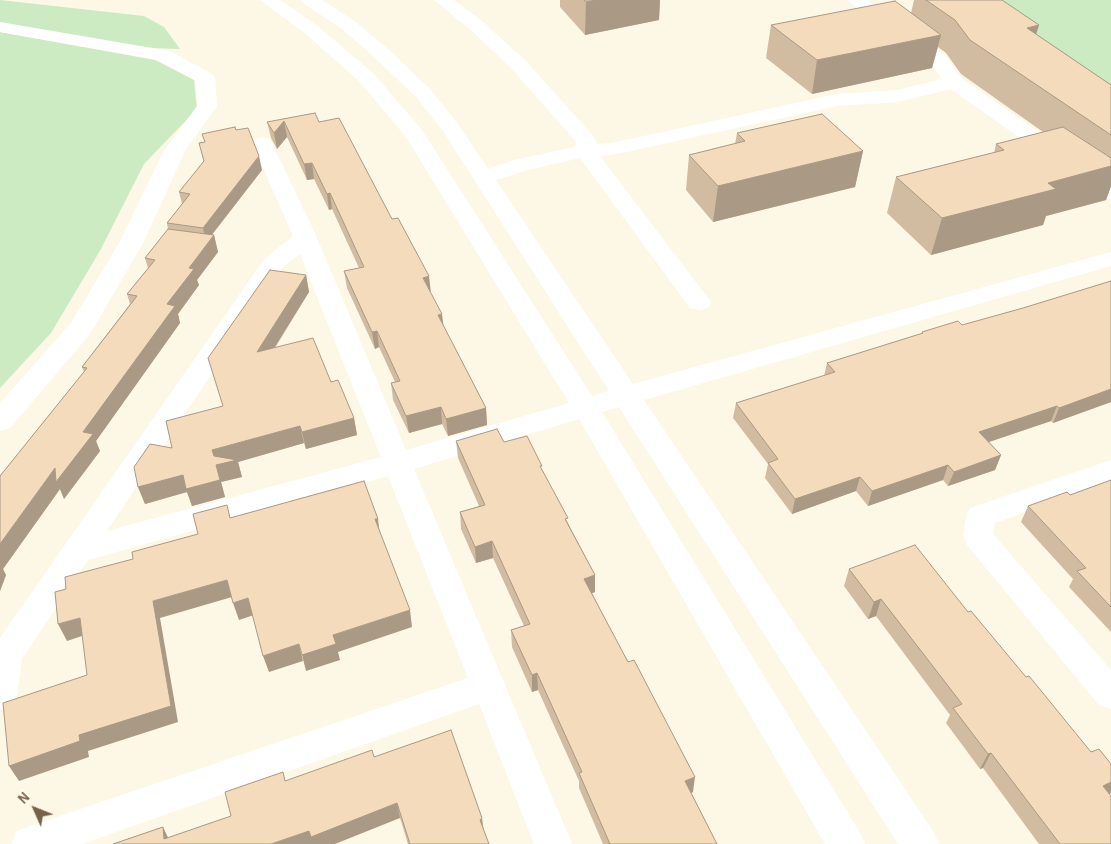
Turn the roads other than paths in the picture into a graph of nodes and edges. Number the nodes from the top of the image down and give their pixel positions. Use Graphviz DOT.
graph roads {
  1 [pos="269,0"];
  2 [pos="310,0"];
  3 [pos="443,0"];
  4 [pos="856,0"];
  5 [pos="0,26"];
  6 [pos="954,82"];
  7 [pos="262,143"];
  8 [pos="585,151"];
  9 [pos="484,177"];
  10 [pos="1111,192"];
  11 [pos="305,238"];
  12 [pos="1111,259"];
  13 [pos="699,302"];
  14 [pos="627,395"];
  15 [pos="586,408"];
  16 [pos="0,421"];
  17 [pos="398,463"];
  18 [pos="1111,471"];
  19 [pos="78,551"];
  20 [pos="488,686"];
  21 [pos="0,694"];
  22 [pos="1111,694"];
  23 [pos="30,844"];
  24 [pos="553,844"];
  25 [pos="846,844"];
  26 [pos="920,844"];
  1 -- 15 [label="street"];
  2 -- 9 [label="street"];
  3 -- 8 [label="street"];
  4 -- 6 [label="street"];
  5 -- 16 [label="street"];
  6 -- 8 [label="street"];
  6 -- 10 [label="street"];
  7 -- 11 [label="street"];
  8 -- 9 [label="street"];
  8 -- 13 [label="street"];
  9 -- 14 [label="street"];
  11 -- 17 [label="street"];
  11 -- 19 [label="street"];
  12 -- 14 [label="street"];
  14 -- 15 [label="street"];
  14 -- 26 [label="street"];
  15 -- 17 [label="street"];
  15 -- 25 [label="street"];
  17 -- 19 [label="street"];
  17 -- 20 [label="street"];
  18 -- 22 [label="street"];
  19 -- 21 [label="street"];
  20 -- 23 [label="street"];
  20 -- 24 [label="street"];
}
